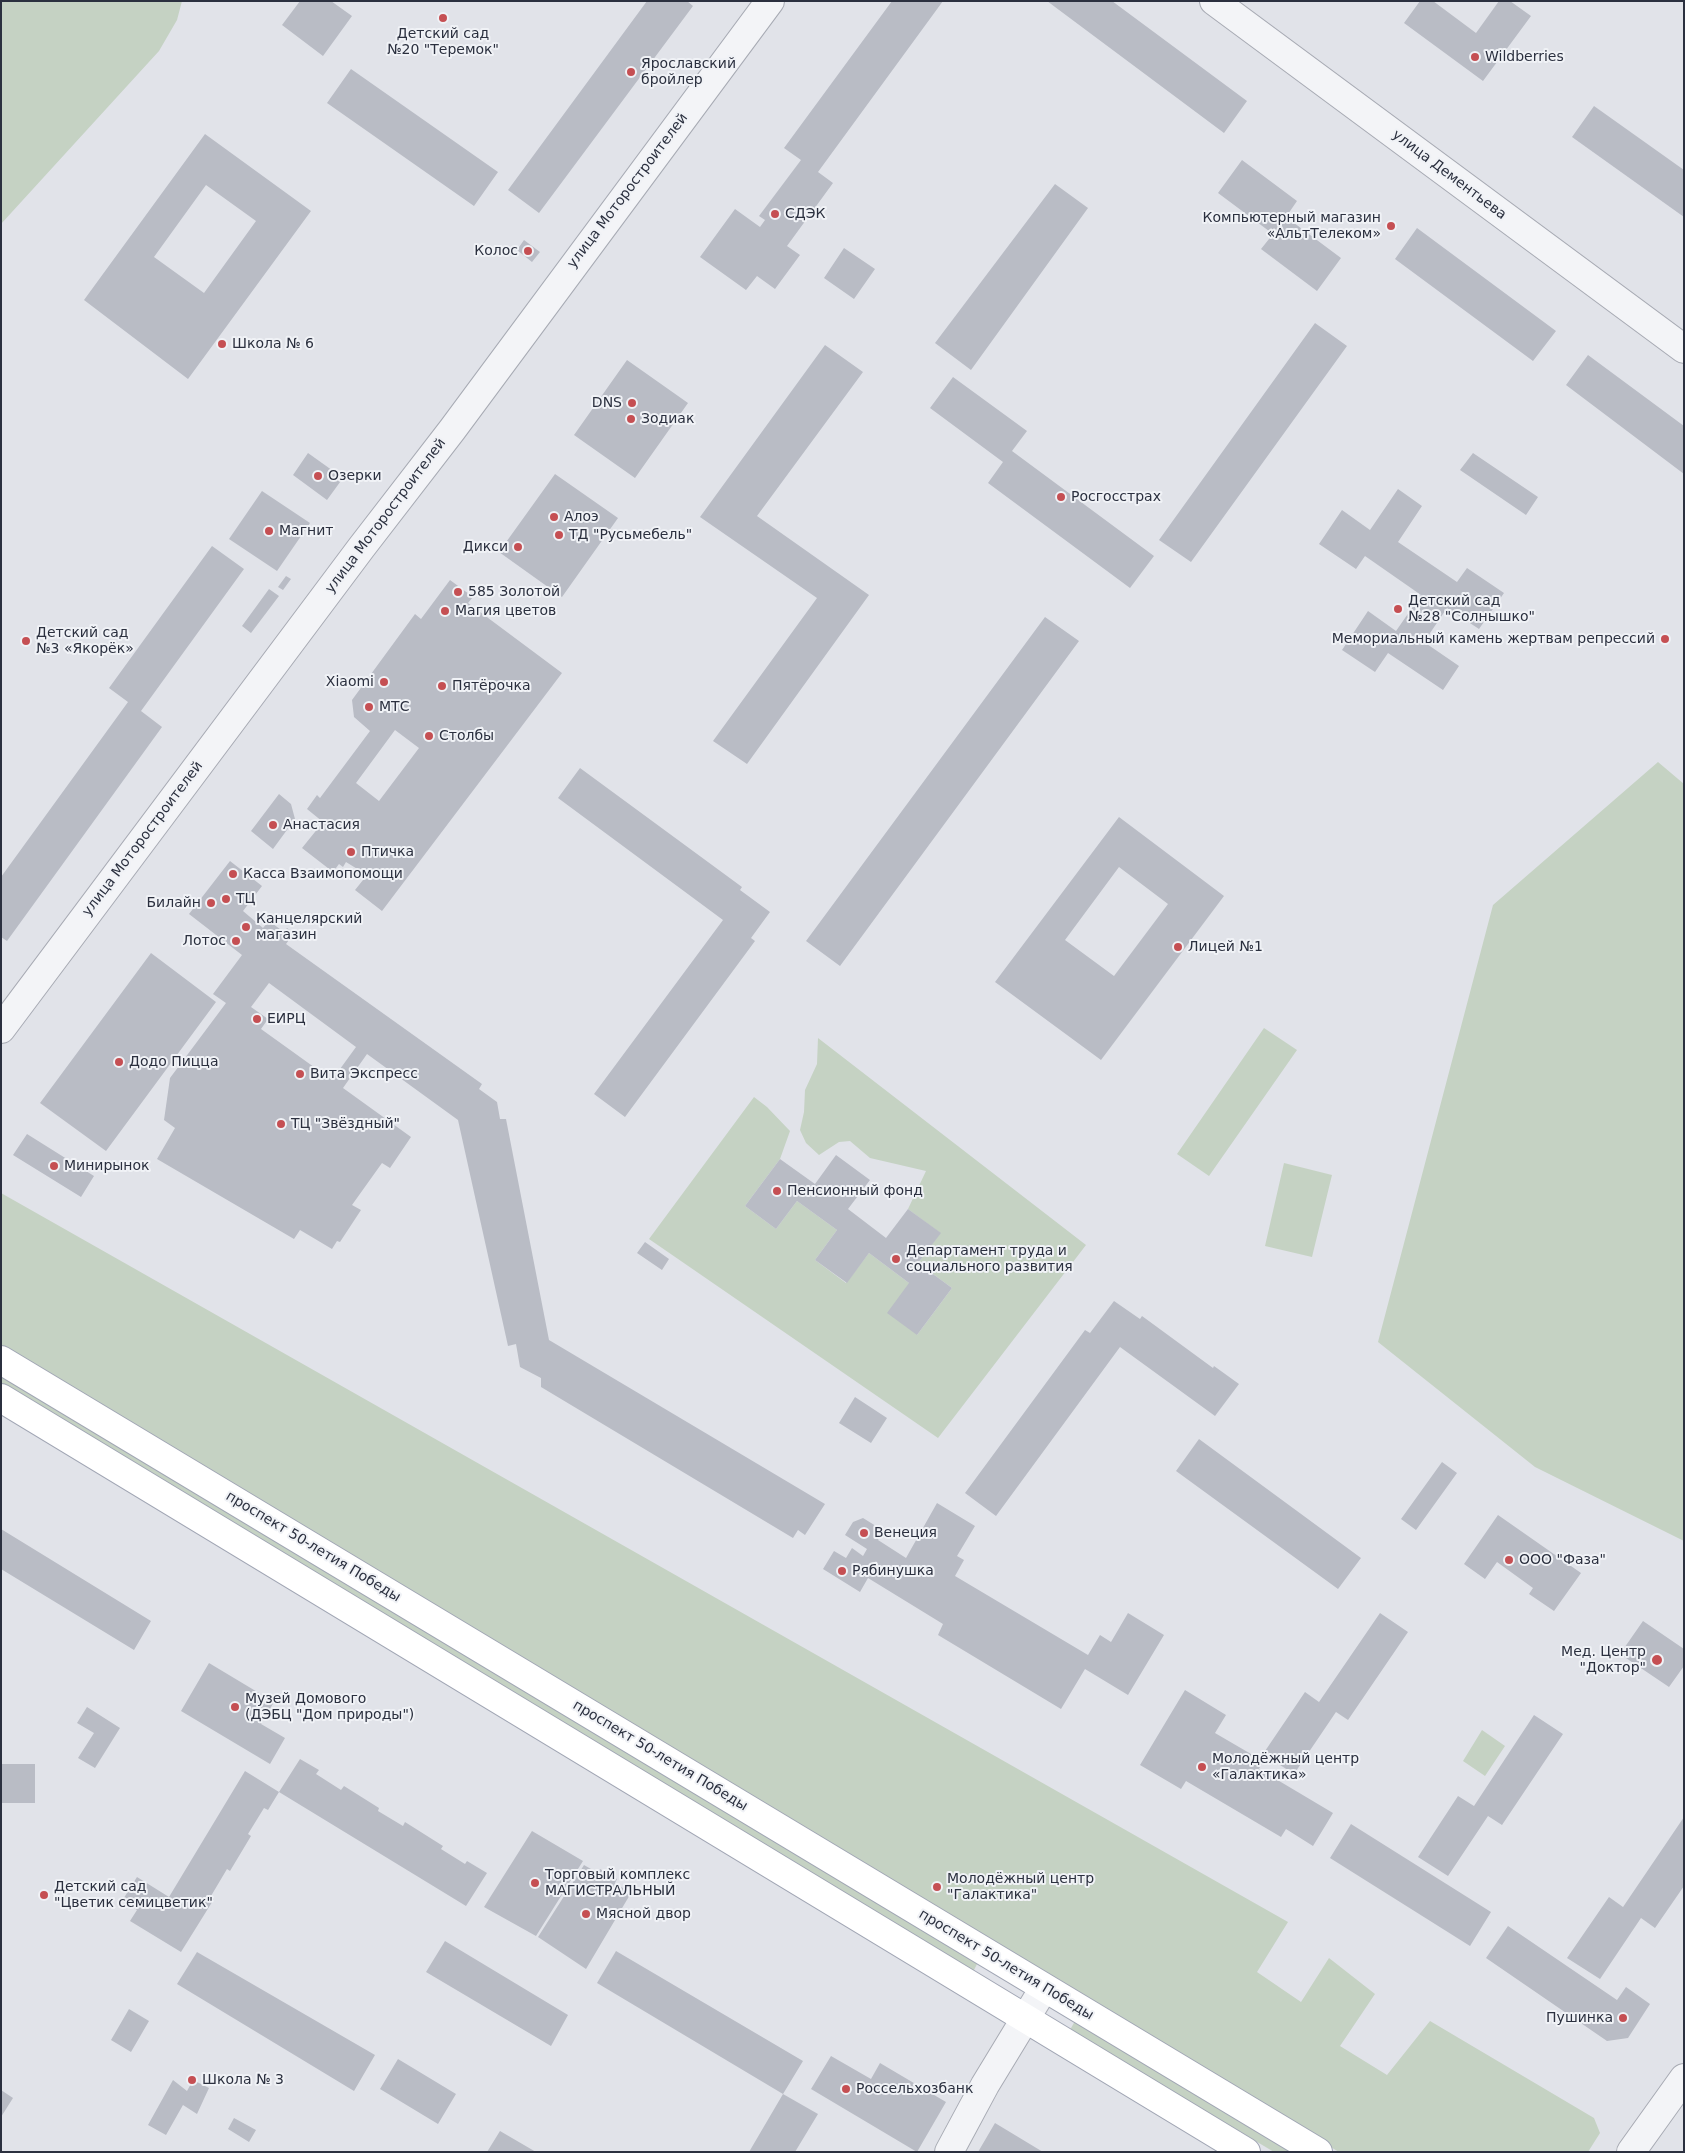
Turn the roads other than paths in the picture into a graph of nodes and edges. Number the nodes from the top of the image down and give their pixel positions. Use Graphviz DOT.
graph roads {
  1 [pos="770,1"];
  2 [pos="1214,1"];
  3 [pos="1684,349"];
  4 [pos="1,1029"];
  5 [pos="1,1360"];
  6 [pos="1,1398"];
  7 [pos="1044,1988"];
  8 [pos="1026,2017"];
  9 [pos="1684,2078"];
  10 [pos="949,2152"];
  11 [pos="1246,2152"];
  12 [pos="1318,2152"];
  13 [pos="1631,2152"];
  1 -- 4 [label="street, улица Моторостроителей"];
  2 -- 3 [label="street, улица Дементьева"];
  5 -- 7 [label="main road, проспект 50-летия Победы"];
  6 -- 8 [label="main road"];
  7 -- 8 [label="street"];
  7 -- 12 [label="main road, проспект 50-летия Победы"];
  8 -- 10 [label="street"];
  8 -- 11 [label="main road"];
  9 -- 13 [label="street"];
}
